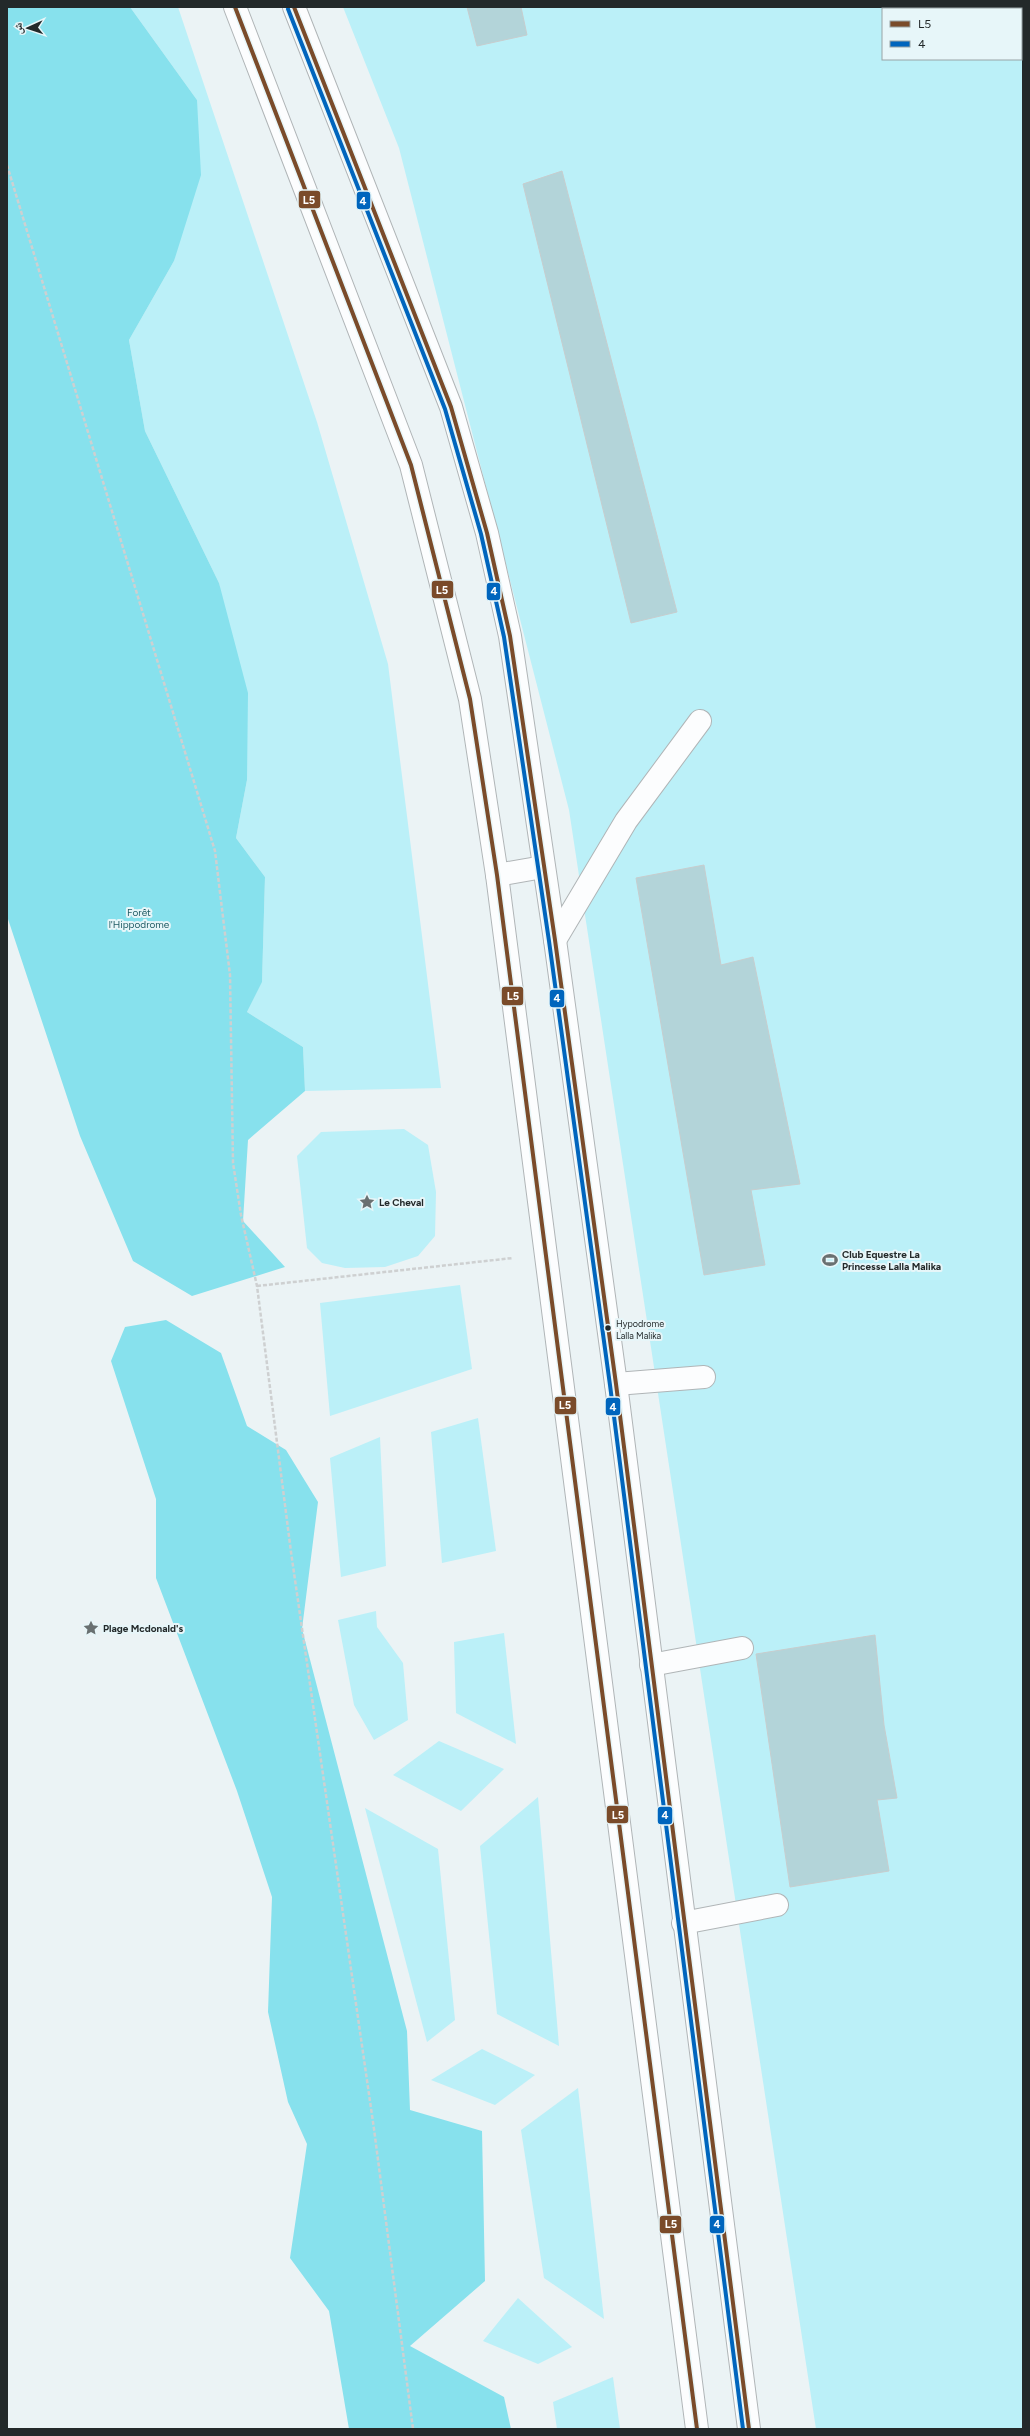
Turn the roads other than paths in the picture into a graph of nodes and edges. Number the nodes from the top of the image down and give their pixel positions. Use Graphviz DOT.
graph roads {
  1 [pos="235,7"];
  2 [pos="294,7"];
  3 [pos="700,721"];
  4 [pos="543,867"];
  5 [pos="497,875"];
  6 [pos="555,940"];
  7 [pos="704,1377"];
  8 [pos="616,1384"];
  9 [pos="742,1648"];
  10 [pos="650,1665"];
  11 [pos="777,1905"];
  12 [pos="683,1923"];
  13 [pos="697,2429"];
  14 [pos="749,2429"];
  1 -- 5 [label="main road"];
  2 -- 4 [label="main road"];
  3 -- 6 [label="main road"];
  4 -- 5 [label="main road"];
  4 -- 6 [label="main road"];
  5 -- 13 [label="main road"];
  6 -- 8 [label="main road"];
  7 -- 8 [label="main road"];
  8 -- 10 [label="main road"];
  9 -- 10 [label="main road"];
  10 -- 12 [label="main road"];
  11 -- 12 [label="main road"];
  12 -- 14 [label="main road"];
}
